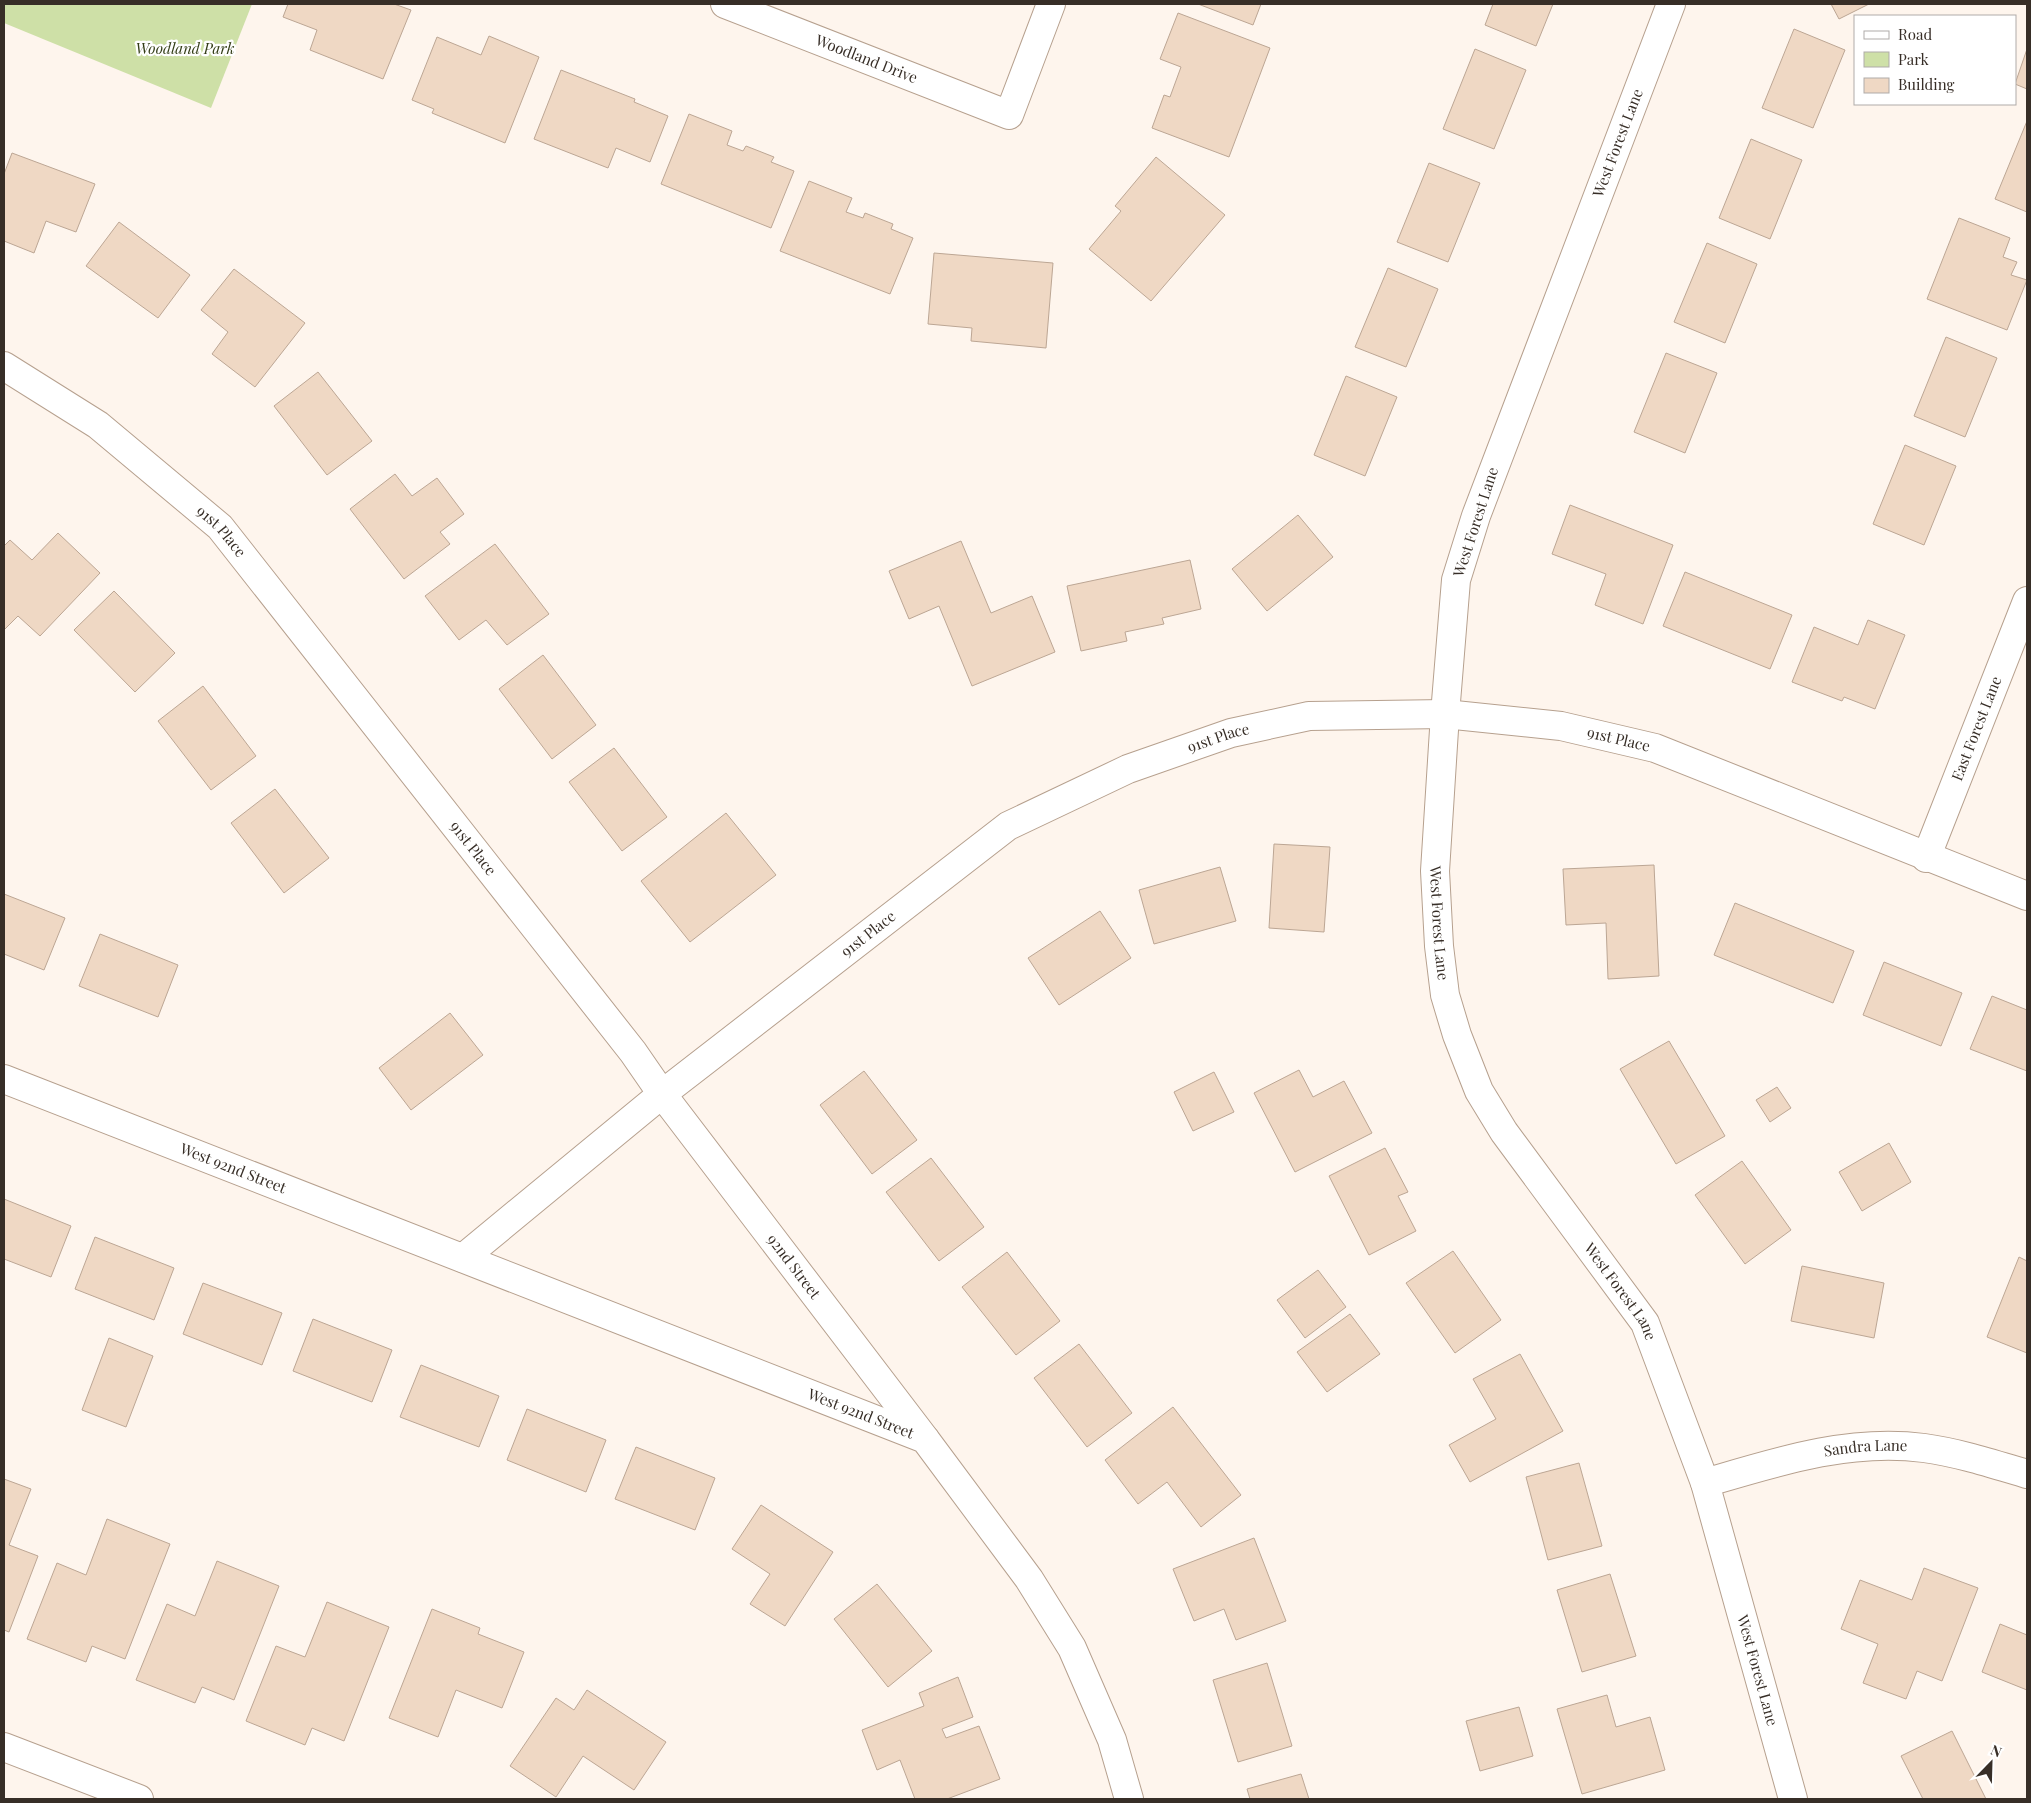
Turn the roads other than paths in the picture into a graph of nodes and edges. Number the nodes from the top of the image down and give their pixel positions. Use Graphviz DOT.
graph roads {
  1 [pos="725,4"];
  2 [pos="1051,4"];
  3 [pos="1671,4"];
  4 [pos="4,366"];
  5 [pos="2027,601"];
  6 [pos="1445,714"];
  7 [pos="1926,858"];
  8 [pos="2027,896"];
  9 [pos="4,1079"];
  10 [pos="662,1094"];
  11 [pos="463,1258"];
  12 [pos="925,1439"];
  13 [pos="2027,1474"];
  14 [pos="1705,1483"];
  15 [pos="4,1747"];
  16 [pos="139,1799"];
  17 [pos="1129,1799"];
  18 [pos="1793,1799"];
  1 -- 2 [label="street, Woodland Drive"];
  3 -- 6 [label="street, West Forest Lane"];
  4 -- 10 [label="street, 91st Place"];
  5 -- 7 [label="street, East Forest Lane"];
  6 -- 7 [label="street, 91st Place"];
  6 -- 10 [label="street, 91st Place"];
  6 -- 14 [label="street, West Forest Lane"];
  7 -- 8 [label="street, 91st Place"];
  9 -- 11 [label="street, West 92nd Street"];
  10 -- 11 [label="street"];
  10 -- 12 [label="street, 92nd Street"];
  11 -- 12 [label="street, West 92nd Street"];
  12 -- 17 [label="street, West 92nd Street"];
  13 -- 14 [label="street, Sandra Lane"];
  14 -- 18 [label="street, West Forest Lane"];
  15 -- 16 [label="street"];
}
